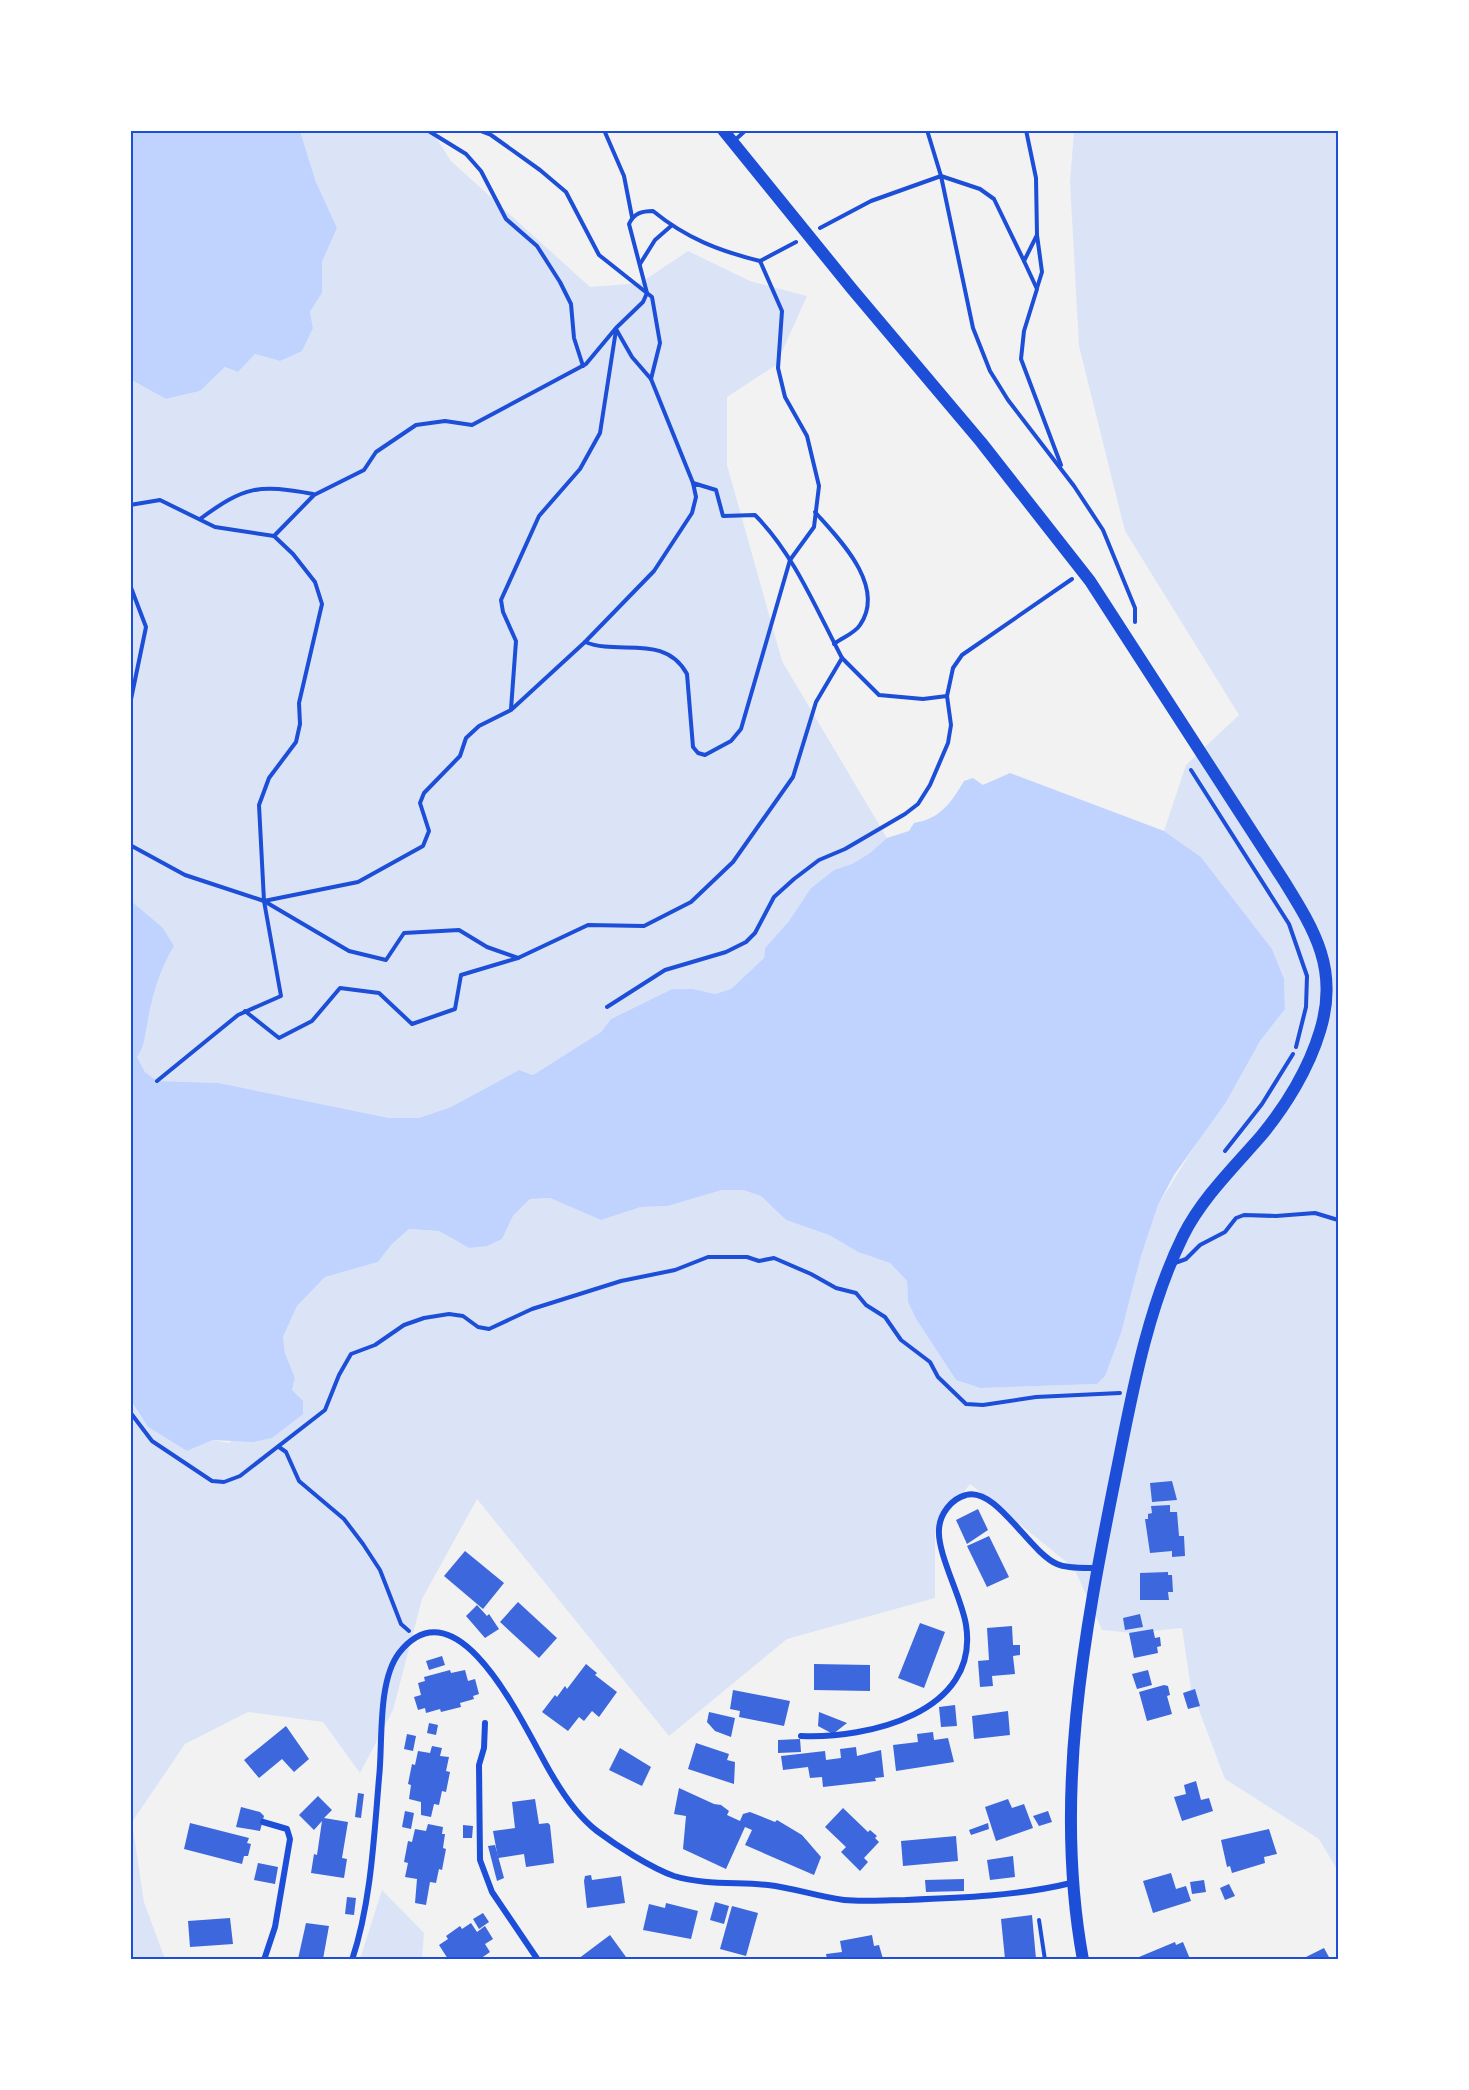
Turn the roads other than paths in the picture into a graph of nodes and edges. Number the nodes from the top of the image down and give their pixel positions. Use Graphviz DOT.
graph roads {
  1 [pos="723,130"];
  2 [pos="746,130"];
  3 [pos="732,142"];
  4 [pos="1338,1220"];
  5 [pos="1169,1266"];
  6 [pos="1097,1568"];
  7 [pos="485,1723"];
  8 [pos="801,1736"];
  9 [pos="264,1822"];
  10 [pos="1071,1883"];
  11 [pos="1039,1920"];
  12 [pos="264,1959"];
  13 [pos="352,1959"];
  14 [pos="538,1959"];
  15 [pos="1045,1959"];
  16 [pos="1083,1959"];
  1 -- 3 [label="main road"];
  2 -- 3 [label="lane"];
  3 -- 5 [label="main road"];
  4 -- 5 [label="lane"];
  5 -- 6 [label="main road"];
  6 -- 8 [label="street"];
  6 -- 10 [label="main road"];
  7 -- 14 [label="street"];
  9 -- 12 [label="street"];
  10 -- 13 [label="street"];
  10 -- 16 [label="main road"];
  11 -- 15 [label="lane"];
}
